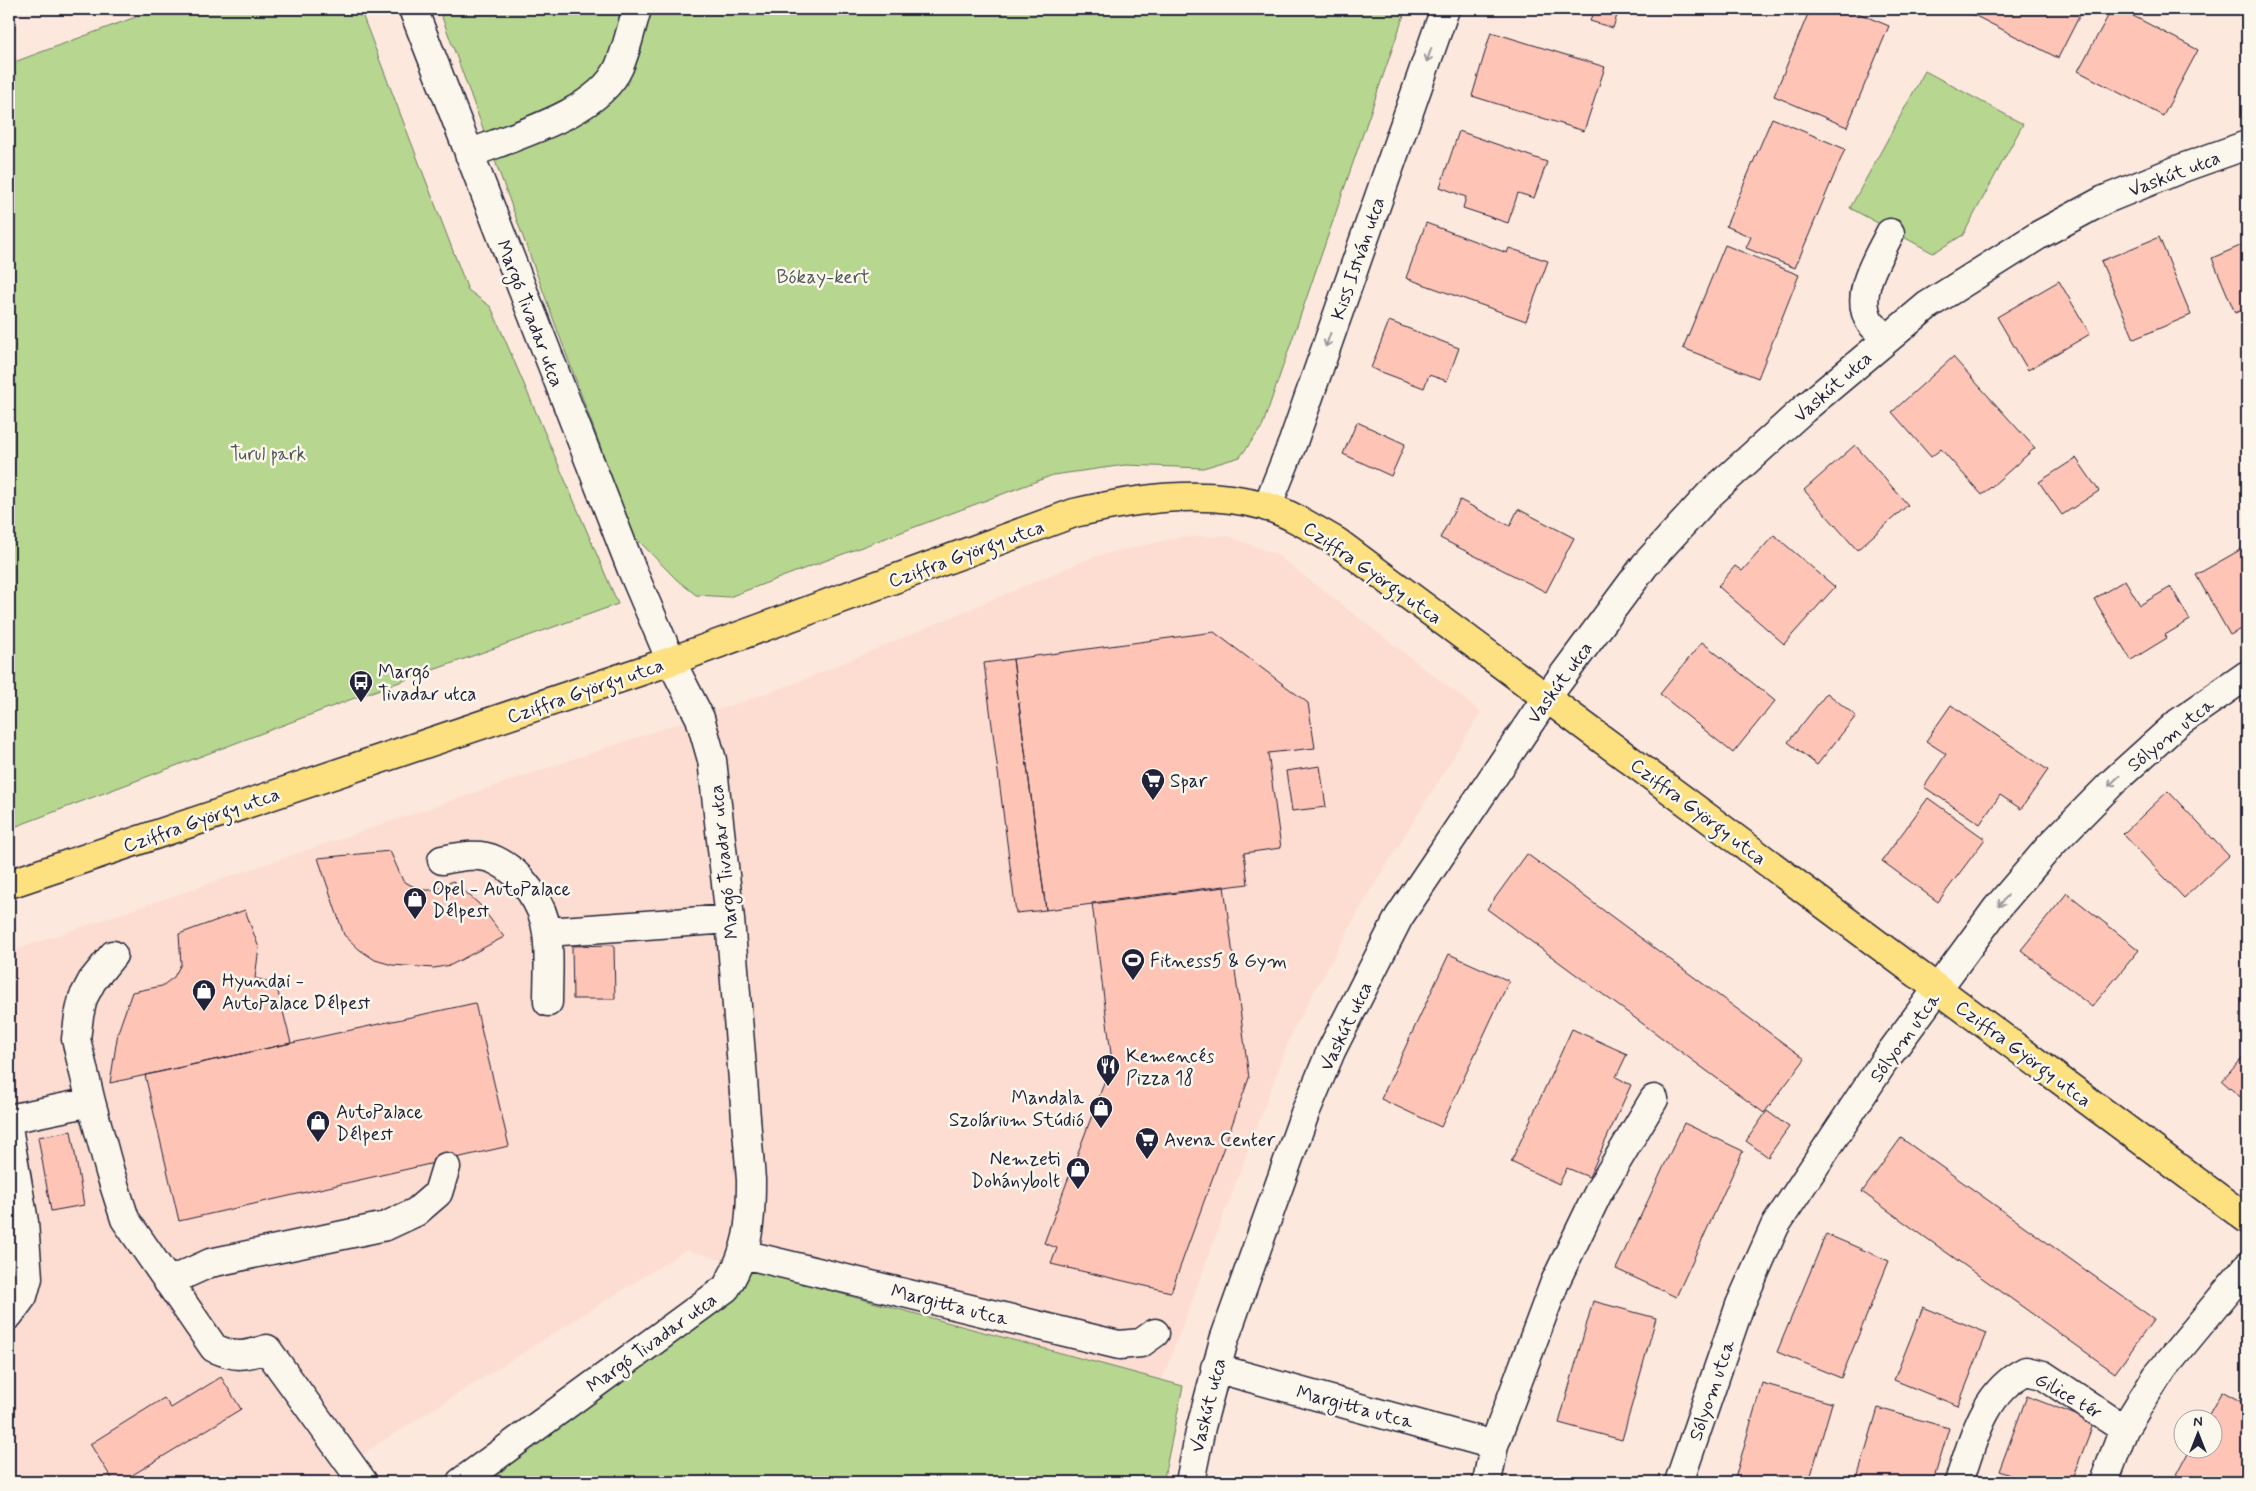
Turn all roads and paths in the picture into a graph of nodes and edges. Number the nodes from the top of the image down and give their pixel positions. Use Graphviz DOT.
graph roads {
  1 [pos="413,9"];
  2 [pos="637,9"];
  3 [pos="1445,9"];
  4 [pos="2247,145"];
  5 [pos="469,154"];
  6 [pos="1890,233"];
  7 [pos="1886,340"];
  8 [pos="1267,507"];
  9 [pos="671,661"];
  10 [pos="2247,675"];
  11 [pos="1547,697"];
  12 [pos="442,860"];
  13 [pos="9,884"];
  14 [pos="730,919"];
  15 [pos="548,932"];
  16 [pos="113,955"];
  17 [pos="1938,989"];
  18 [pos="548,1002"];
  19 [pos="1654,1099"];
  20 [pos="91,1102"];
  21 [pos="9,1119"];
  22 [pos="9,1133"];
  23 [pos="446,1167"];
  24 [pos="2247,1219"];
  25 [pos="743,1254"];
  26 [pos="2247,1267"];
  27 [pos="168,1282"];
  28 [pos="9,1315"];
  29 [pos="1156,1333"];
  30 [pos="1215,1368"];
  31 [pos="2124,1429"];
  32 [pos="1494,1445"];
  33 [pos="362,1482"];
  34 [pos="460,1482"];
  35 [pos="1190,1482"];
  36 [pos="1487,1482"];
  37 [pos="1679,1482"];
  38 [pos="1959,1482"];
  39 [pos="2104,1482"];
  1 -- 5 [label="street, Margó Tivadar utca"];
  2 -- 5 [label="street"];
  3 -- 8 [label="street, Kiss István utca, one-way"];
  4 -- 7 [label="street, Vaskút utca"];
  5 -- 9 [label="street, Margó Tivadar utca"];
  6 -- 7 [label="street"];
  7 -- 11 [label="street, Vaskút utca"];
  8 -- 9 [label="main road, Cziffra György utca"];
  8 -- 11 [label="main road, Cziffra György utca"];
  9 -- 13 [label="main road, Cziffra György utca"];
  9 -- 14 [label="street, Margó Tivadar utca"];
  10 -- 17 [label="street, Sólyom utca, one-way"];
  11 -- 17 [label="main road, Cziffra György utca"];
  11 -- 30 [label="street, Vaskút utca"];
  12 -- 15 [label="street"];
  14 -- 15 [label="street"];
  14 -- 25 [label="street, Margó Tivadar utca"];
  15 -- 18 [label="street"];
  16 -- 20 [label="street"];
  17 -- 24 [label="main road, Cziffra György utca"];
  17 -- 37 [label="street, Sólyom utca"];
  19 -- 32 [label="street"];
  20 -- 21 [label="street"];
  20 -- 27 [label="street"];
  22 -- 28 [label="street"];
  23 -- 27 [label="street"];
  25 -- 29 [label="street, Margitta utca"];
  25 -- 34 [label="street, Margó Tivadar utca"];
  26 -- 31 [label="street, Gilice tér"];
  27 -- 33 [label="street"];
  30 -- 32 [label="street, Margitta utca"];
  30 -- 35 [label="street, Vaskút utca"];
  31 -- 38 [label="street, Gilice tér"];
  31 -- 39 [label="street, Gilice tér"];
  32 -- 36 [label="street"];
}
